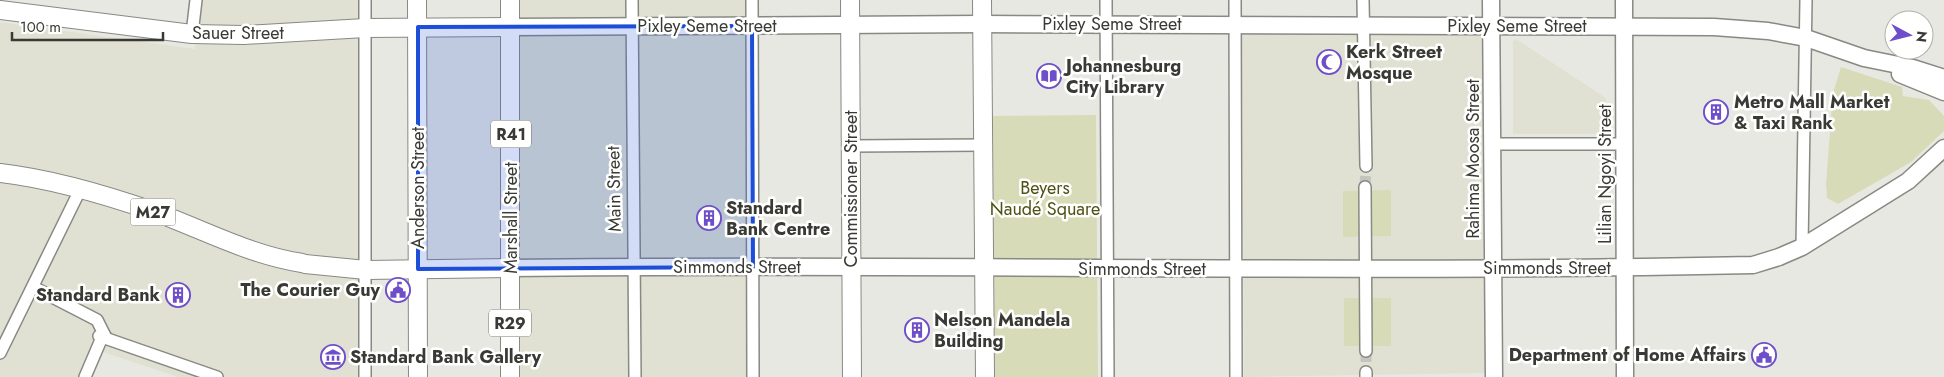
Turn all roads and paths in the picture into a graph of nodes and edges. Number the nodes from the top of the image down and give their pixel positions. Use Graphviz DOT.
graph roads {
  1 [pos="196,0"];
  2 [pos="365,0"];
  3 [pos="418,0"];
  4 [pos="510,0"];
  5 [pos="632,0"];
  6 [pos="752,0"];
  7 [pos="850,0"];
  8 [pos="982,0"];
  9 [pos="1106,0"];
  10 [pos="1235,0"];
  11 [pos="1363,0"];
  12 [pos="1491,0"];
  13 [pos="1624,0"];
  14 [pos="1806,0"];
  15 [pos="0,10"];
  16 [pos="982,24"];
  17 [pos="1106,24"];
  18 [pos="1235,24"];
  19 [pos="850,25"];
  20 [pos="1364,25"];
  21 [pos="1624,25"];
  22 [pos="632,26"];
  23 [pos="752,26"];
  24 [pos="418,27"];
  25 [pos="511,27"];
  26 [pos="1491,27"];
  27 [pos="365,28"];
  28 [pos="192,34"];
  29 [pos="1806,38"];
  30 [pos="1864,58"];
  31 [pos="1944,78"];
  32 [pos="1944,92"];
  33 [pos="1493,144"];
  34 [pos="1625,144"];
  35 [pos="983,145"];
  36 [pos="851,146"];
  37 [pos="1944,148"];
  38 [pos="1944,161"];
  39 [pos="1366,166"];
  40 [pos="0,173"];
  41 [pos="1908,181"];
  42 [pos="1365,187"];
  43 [pos="80,190"];
  44 [pos="1802,247"];
  45 [pos="633,267"];
  46 [pos="753,267"];
  47 [pos="851,267"];
  48 [pos="1365,267"];
  49 [pos="510,268"];
  50 [pos="984,268"];
  51 [pos="1107,268"];
  52 [pos="1494,268"];
  53 [pos="1625,268"];
  54 [pos="1236,269"];
  55 [pos="366,270"];
  56 [pos="418,270"];
  57 [pos="31,290"];
  58 [pos="101,338"];
  59 [pos="1366,351"];
  60 [pos="0,353"];
  61 [pos="85,377"];
  62 [pos="216,377"];
  63 [pos="365,377"];
  64 [pos="418,377"];
  65 [pos="510,377"];
  66 [pos="635,377"];
  67 [pos="753,377"];
  68 [pos="852,377"];
  69 [pos="984,377"];
  70 [pos="1108,377"];
  71 [pos="1236,377"];
  72 [pos="1494,377"];
  73 [pos="1625,377"];
  1 -- 28 [label="street"];
  2 -- 27 [label="street"];
  3 -- 24 [label="main road, Anderson Street"];
  4 -- 25 [label="main road, Marshall Street / R41"];
  5 -- 22 [label="street, Main Street"];
  6 -- 23 [label="street"];
  7 -- 19 [label="main road, Commissioner Street"];
  8 -- 16 [label="main road"];
  9 -- 17 [label="street"];
  10 -- 18 [label="street"];
  11 -- 20 [label="street"];
  12 -- 26 [label="main road, Rahima Moosa Street"];
  13 -- 21 [label="main road, Lilian Ngoyi Street"];
  14 -- 29 [label="street"];
  15 -- 28 [label="main road, Sauer Street"];
  16 -- 17 [label="main road, Pixley Seme Street"];
  16 -- 19 [label="main road, Pixley Seme Street"];
  16 -- 35 [label="main road"];
  17 -- 18 [label="main road, Pixley Seme Street"];
  17 -- 51 [label="street"];
  18 -- 20 [label="main road, Pixley Seme Street"];
  18 -- 54 [label="street"];
  19 -- 23 [label="main road, Pixley Seme Street"];
  19 -- 36 [label="main road, Commissioner Street"];
  20 -- 26 [label="main road, Pixley Seme Street"];
  20 -- 39 [label="street"];
  21 -- 26 [label="main road, Pixley Seme Street"];
  21 -- 29 [label="main road, Pixley Seme Street"];
  21 -- 34 [label="main road, Lilian Ngoyi Street"];
  22 -- 23 [label="main road, Pixley Seme Street"];
  22 -- 25 [label="main road, Pixley Seme Street"];
  22 -- 45 [label="street, Main Street"];
  23 -- 46 [label="street"];
  24 -- 25 [label="main road, Pixley Seme Street"];
  24 -- 27 [label="main road, Sauer Street"];
  24 -- 56 [label="main road, Anderson Street"];
  25 -- 49 [label="main road, Marshall Street / R41"];
  26 -- 33 [label="main road, Rahima Moosa Street"];
  27 -- 28 [label="main road, Sauer Street"];
  27 -- 55 [label="street"];
  29 -- 30 [label="main road, Pixley Seme Street"];
  29 -- 44 [label="street"];
  30 -- 31 [label="main road"];
  30 -- 32 [label="main road"];
  33 -- 34 [label="street"];
  33 -- 52 [label="main road, Rahima Moosa Street"];
  34 -- 53 [label="main road, Lilian Ngoyi Street"];
  35 -- 36 [label="street"];
  35 -- 50 [label="main road"];
  36 -- 47 [label="main road, Commissioner Street"];
  37 -- 41 [label="main road, Simmonds Street / M27"];
  38 -- 41 [label="main road"];
  40 -- 43 [label="main road, Simmonds Street / M27"];
  41 -- 44 [label="main road, Simmonds Street / M27"];
  42 -- 48 [label="street"];
  43 -- 55 [label="main road, Simmonds Street / M27"];
  43 -- 57 [label="street"];
  44 -- 53 [label="main road, Simmonds Street / M27"];
  45 -- 46 [label="main road, Simmonds Street / M27"];
  45 -- 49 [label="main road, Simmonds Street / M27"];
  45 -- 66 [label="street, Main Street"];
  46 -- 47 [label="main road, Simmonds Street / M27"];
  46 -- 67 [label="street"];
  47 -- 50 [label="main road, Simmonds Street / M27"];
  47 -- 68 [label="main road, Commissioner Street"];
  48 -- 52 [label="main road, Simmonds Street / M27"];
  48 -- 54 [label="main road, Simmonds Street / M27"];
  48 -- 59 [label="street"];
  49 -- 56 [label="main road, Simmonds Street / M27"];
  49 -- 65 [label="main road, Marshall Street / R29"];
  50 -- 51 [label="main road, Simmonds Street / M27"];
  50 -- 69 [label="main road"];
  51 -- 54 [label="main road, Simmonds Street / M27"];
  51 -- 70 [label="street"];
  52 -- 53 [label="main road, Simmonds Street / M27"];
  52 -- 72 [label="main road, Rahima Moosa Street"];
  53 -- 73 [label="main road, Lilian Ngoyi Street"];
  54 -- 71 [label="street"];
  55 -- 56 [label="main road, Simmonds Street / M27"];
  55 -- 63 [label="street"];
  56 -- 64 [label="main road, Anderson Street"];
  57 -- 58 [label="street"];
  57 -- 60 [label="street"];
  58 -- 61 [label="street"];
  58 -- 62 [label="street"];
}
